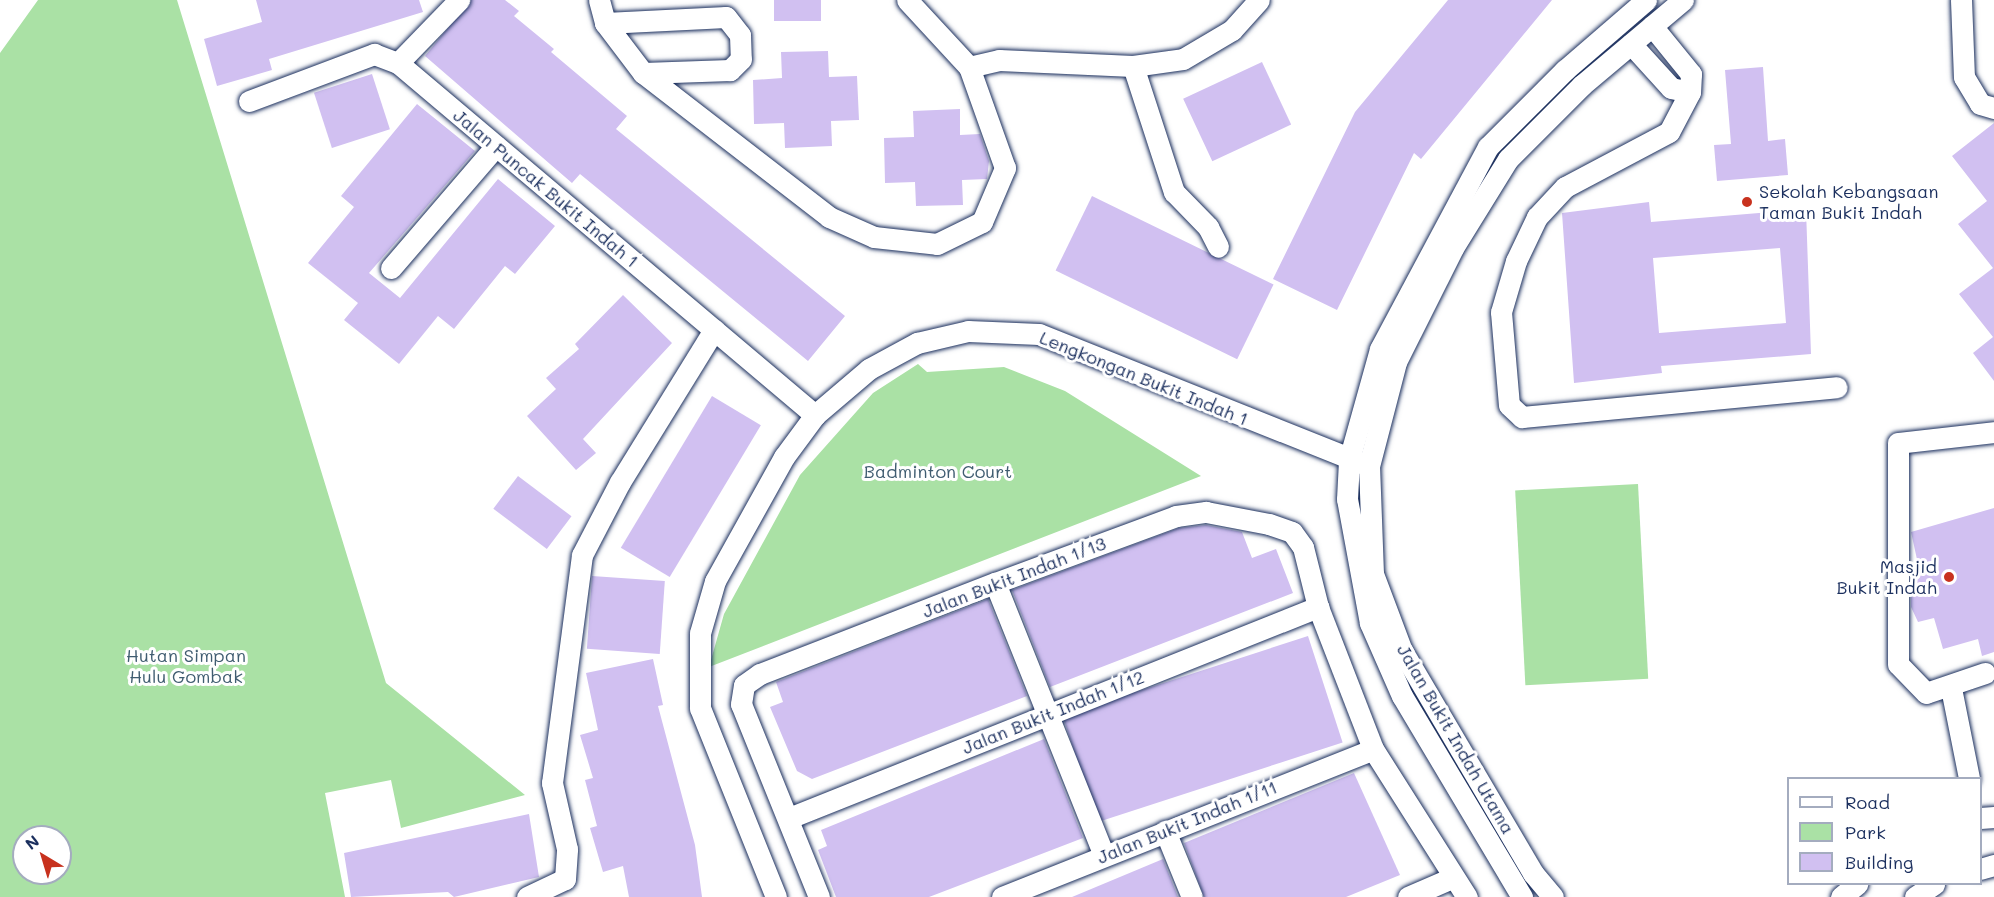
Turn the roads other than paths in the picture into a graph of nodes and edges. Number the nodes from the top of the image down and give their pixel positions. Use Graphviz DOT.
graph roads {
  1 [pos="459,0"];
  2 [pos="599,0"];
  3 [pos="907,0"];
  4 [pos="1259,0"];
  5 [pos="1646,0"];
  6 [pos="1683,0"];
  7 [pos="1960,0"];
  8 [pos="605,22"];
  9 [pos="1652,27"];
  10 [pos="1631,44"];
  11 [pos="398,63"];
  12 [pos="1133,66"];
  13 [pos="969,67"];
  14 [pos="643,73"];
  15 [pos="1690,92"];
  16 [pos="249,101"];
  17 [pos="1994,108"];
  18 [pos="496,146"];
  19 [pos="1218,247"];
  20 [pos="391,268"];
  21 [pos="714,330"];
  22 [pos="1837,387"];
  23 [pos="816,416"];
  24 [pos="1994,432"];
  25 [pos="1359,463"];
  26 [pos="995,582"];
  27 [pos="1318,607"];
  28 [pos="1985,673"];
  29 [pos="1951,688"];
  30 [pos="1048,715"];
  31 [pos="1373,749"];
  32 [pos="1969,777"];
  33 [pos="789,818"];
  34 [pos="1165,831"];
  35 [pos="1104,855"];
  36 [pos="1452,878"];
  37 [pos="1856,885"];
  38 [pos="1905,885"];
  39 [pos="1932,885"];
  40 [pos="527,897"];
  41 [pos="776,897"];
  42 [pos="819,897"];
  43 [pos="1002,897"];
  44 [pos="1192,897"];
  45 [pos="1408,897"];
  46 [pos="1467,897"];
  47 [pos="1522,897"];
  48 [pos="1553,897"];
  49 [pos="1841,897"];
  50 [pos="1914,897"];
  1 -- 11 [label="street"];
  2 -- 8 [label="street"];
  3 -- 13 [label="street"];
  4 -- 12 [label="street"];
  5 -- 25 [label="street, Jalan Bukit Indah Utama"];
  6 -- 9 [label="street, Jalan Bukit Indah Utama"];
  7 -- 17 [label="street"];
  8 -- 14 [label="street"];
  8 -- 14 [label="street"];
  9 -- 10 [label="street, Jalan Bukit Indah Utama"];
  9 -- 15 [label="street"];
  10 -- 15 [label="street"];
  10 -- 25 [label="street, Jalan Bukit Indah Utama"];
  11 -- 16 [label="street, Jalan Puncak Bukit Indah 1"];
  11 -- 18 [label="street, Jalan Puncak Bukit Indah 1"];
  12 -- 13 [label="street"];
  12 -- 19 [label="street"];
  13 -- 14 [label="street"];
  15 -- 22 [label="street"];
  18 -- 20 [label="street"];
  18 -- 21 [label="street, Jalan Puncak Bukit Indah 1"];
  21 -- 23 [label="street, Jalan Puncak Bukit Indah 1"];
  21 -- 40 [label="street"];
  23 -- 25 [label="street, Lengkongan Bukit Indah 1"];
  23 -- 41 [label="street, Lengkongan Bukit Indah 1"];
  24 -- 29 [label="street"];
  25 -- 47 [label="street, Jalan Bukit Indah Utama"];
  25 -- 48 [label="street, Jalan Bukit Indah Utama"];
  26 -- 27 [label="street, Jalan Bukit Indah 1/13"];
  26 -- 30 [label="street"];
  26 -- 33 [label="street, Jalan Bukit Indah 1/13"];
  27 -- 30 [label="street, Jalan Bukit Indah 1/12"];
  27 -- 31 [label="street"];
  28 -- 29 [label="street"];
  29 -- 32 [label="street"];
  30 -- 33 [label="street, Jalan Bukit Indah 1/12"];
  30 -- 35 [label="street"];
  31 -- 34 [label="street, Jalan Bukit Indah 1/11"];
  31 -- 36 [label="street"];
  33 -- 42 [label="street"];
  34 -- 35 [label="street, Jalan Bukit Indah 1/11"];
  34 -- 44 [label="street"];
  35 -- 43 [label="street, Jalan Bukit Indah 1/11"];
  36 -- 45 [label="street"];
  36 -- 46 [label="street"];
  37 -- 49 [label="street"];
  38 -- 50 [label="street"];
  39 -- 50 [label="street"];
}
